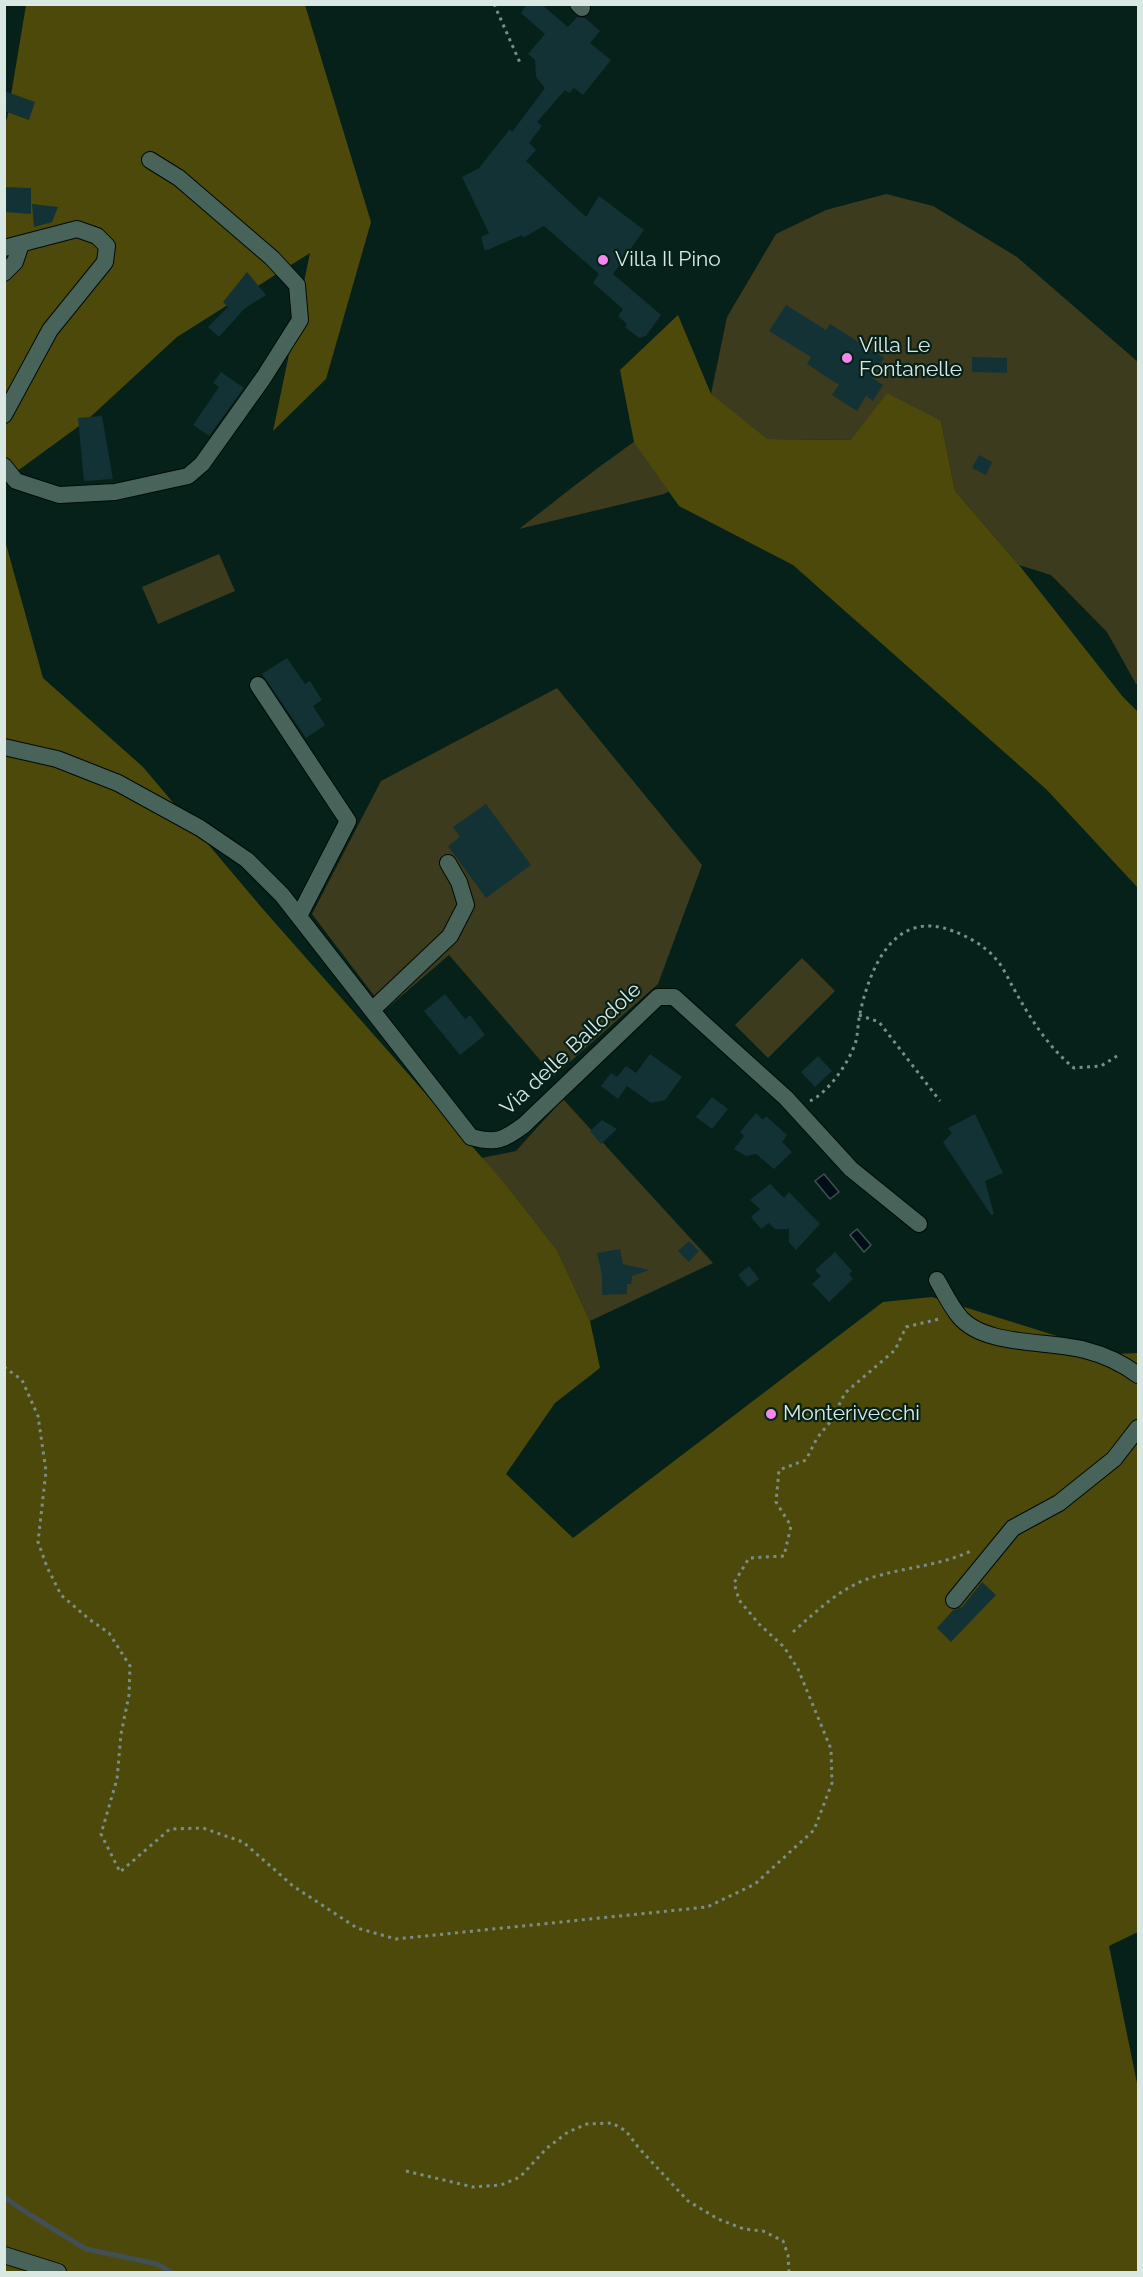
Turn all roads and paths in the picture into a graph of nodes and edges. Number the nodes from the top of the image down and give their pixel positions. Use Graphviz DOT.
graph roads {
  1 [pos="494,4"];
  2 [pos="521,65"];
  3 [pos="150,160"];
  4 [pos="13,246"];
  5 [pos="4,273"];
  6 [pos="4,415"];
  7 [pos="4,466"];
  8 [pos="258,685"];
  9 [pos="4,747"];
  10 [pos="448,863"];
  11 [pos="299,916"];
  12 [pos="372,1010"];
  13 [pos="859,1015"];
  14 [pos="1117,1056"];
  15 [pos="940,1101"];
  16 [pos="795,1108"];
  17 [pos="919,1224"];
  18 [pos="938,1280"];
  19 [pos="959,1317"];
  20 [pos="4,1367"];
  21 [pos="1138,1375"];
  22 [pos="1138,1428"];
  23 [pos="974,1550"];
  24 [pos="954,1600"];
  25 [pos="793,1632"];
  26 [pos="406,2171"];
  27 [pos="4,2255"];
  28 [pos="58,2272"];
  29 [pos="789,2272"];
  1 -- 2 [label="path"];
  3 -- 7 [label="street"];
  4 -- 5 [label="street"];
  4 -- 6 [label="street"];
  8 -- 11 [label="street"];
  9 -- 11 [label="street, Via delle Ballodole"];
  10 -- 12 [label="street"];
  11 -- 12 [label="street, Via delle Ballodole"];
  12 -- 16 [label="street, Via delle Ballodole"];
  13 -- 14 [label="path"];
  13 -- 15 [label="path"];
  13 -- 16 [label="path"];
  16 -- 17 [label="street, Via delle Ballodole"];
  18 -- 19 [label="street"];
  19 -- 20 [label="path"];
  19 -- 21 [label="street"];
  22 -- 24 [label="street"];
  23 -- 25 [label="path"];
  26 -- 29 [label="path"];
  27 -- 28 [label="street"];
}
